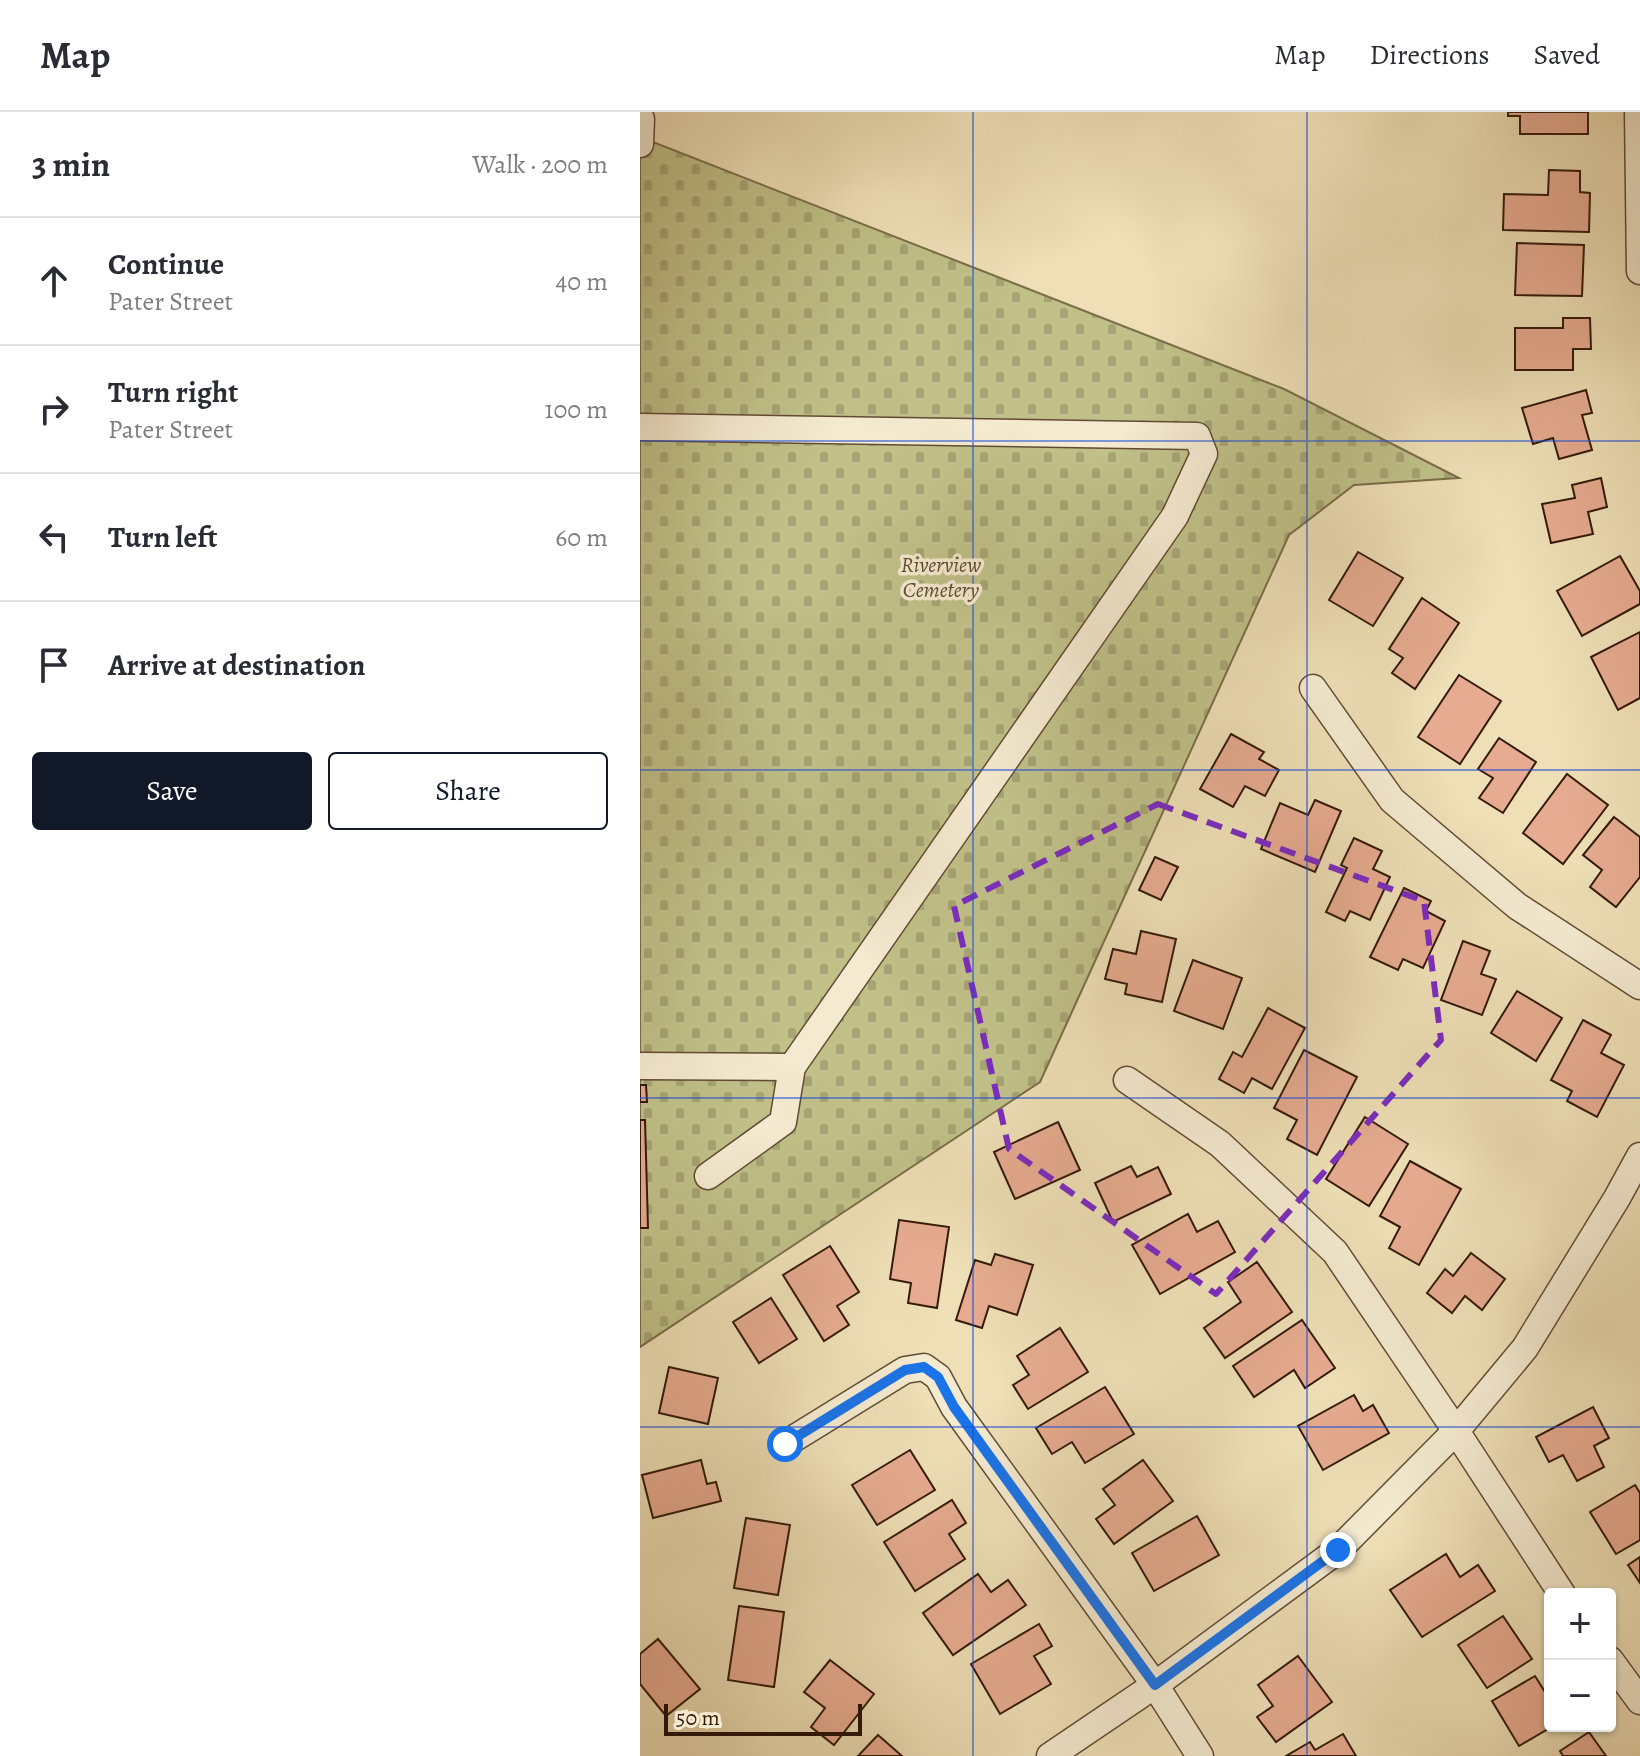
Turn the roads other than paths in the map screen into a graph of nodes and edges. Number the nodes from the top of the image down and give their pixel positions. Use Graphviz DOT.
graph roads {
  1 [pos="1638,112"];
  2 [pos="1640,271"];
  3 [pos="640,427"];
  4 [pos="1313,688"];
  5 [pos="1640,986"];
  6 [pos="640,1066"];
  7 [pos="792,1067"];
  8 [pos="1127,1080"];
  9 [pos="1640,1156"];
  10 [pos="708,1176"];
  11 [pos="1456,1431"];
  12 [pos="785,1444"];
  13 [pos="1558,1588"];
  14 [pos="1616,1668"];
  15 [pos="1155,1685"];
  16 [pos="1640,1701"];
  17 [pos="1050,1756"];
  18 [pos="1200,1756"];
  1 -- 2 [label="street"];
  3 -- 7 [label="street"];
  4 -- 5 [label="street"];
  6 -- 7 [label="street"];
  7 -- 10 [label="street"];
  8 -- 11 [label="street"];
  9 -- 11 [label="street"];
  11 -- 13 [label="street"];
  11 -- 15 [label="street"];
  12 -- 15 [label="street"];
  14 -- 16 [label="street"];
  15 -- 17 [label="street"];
  15 -- 18 [label="street"];
}
